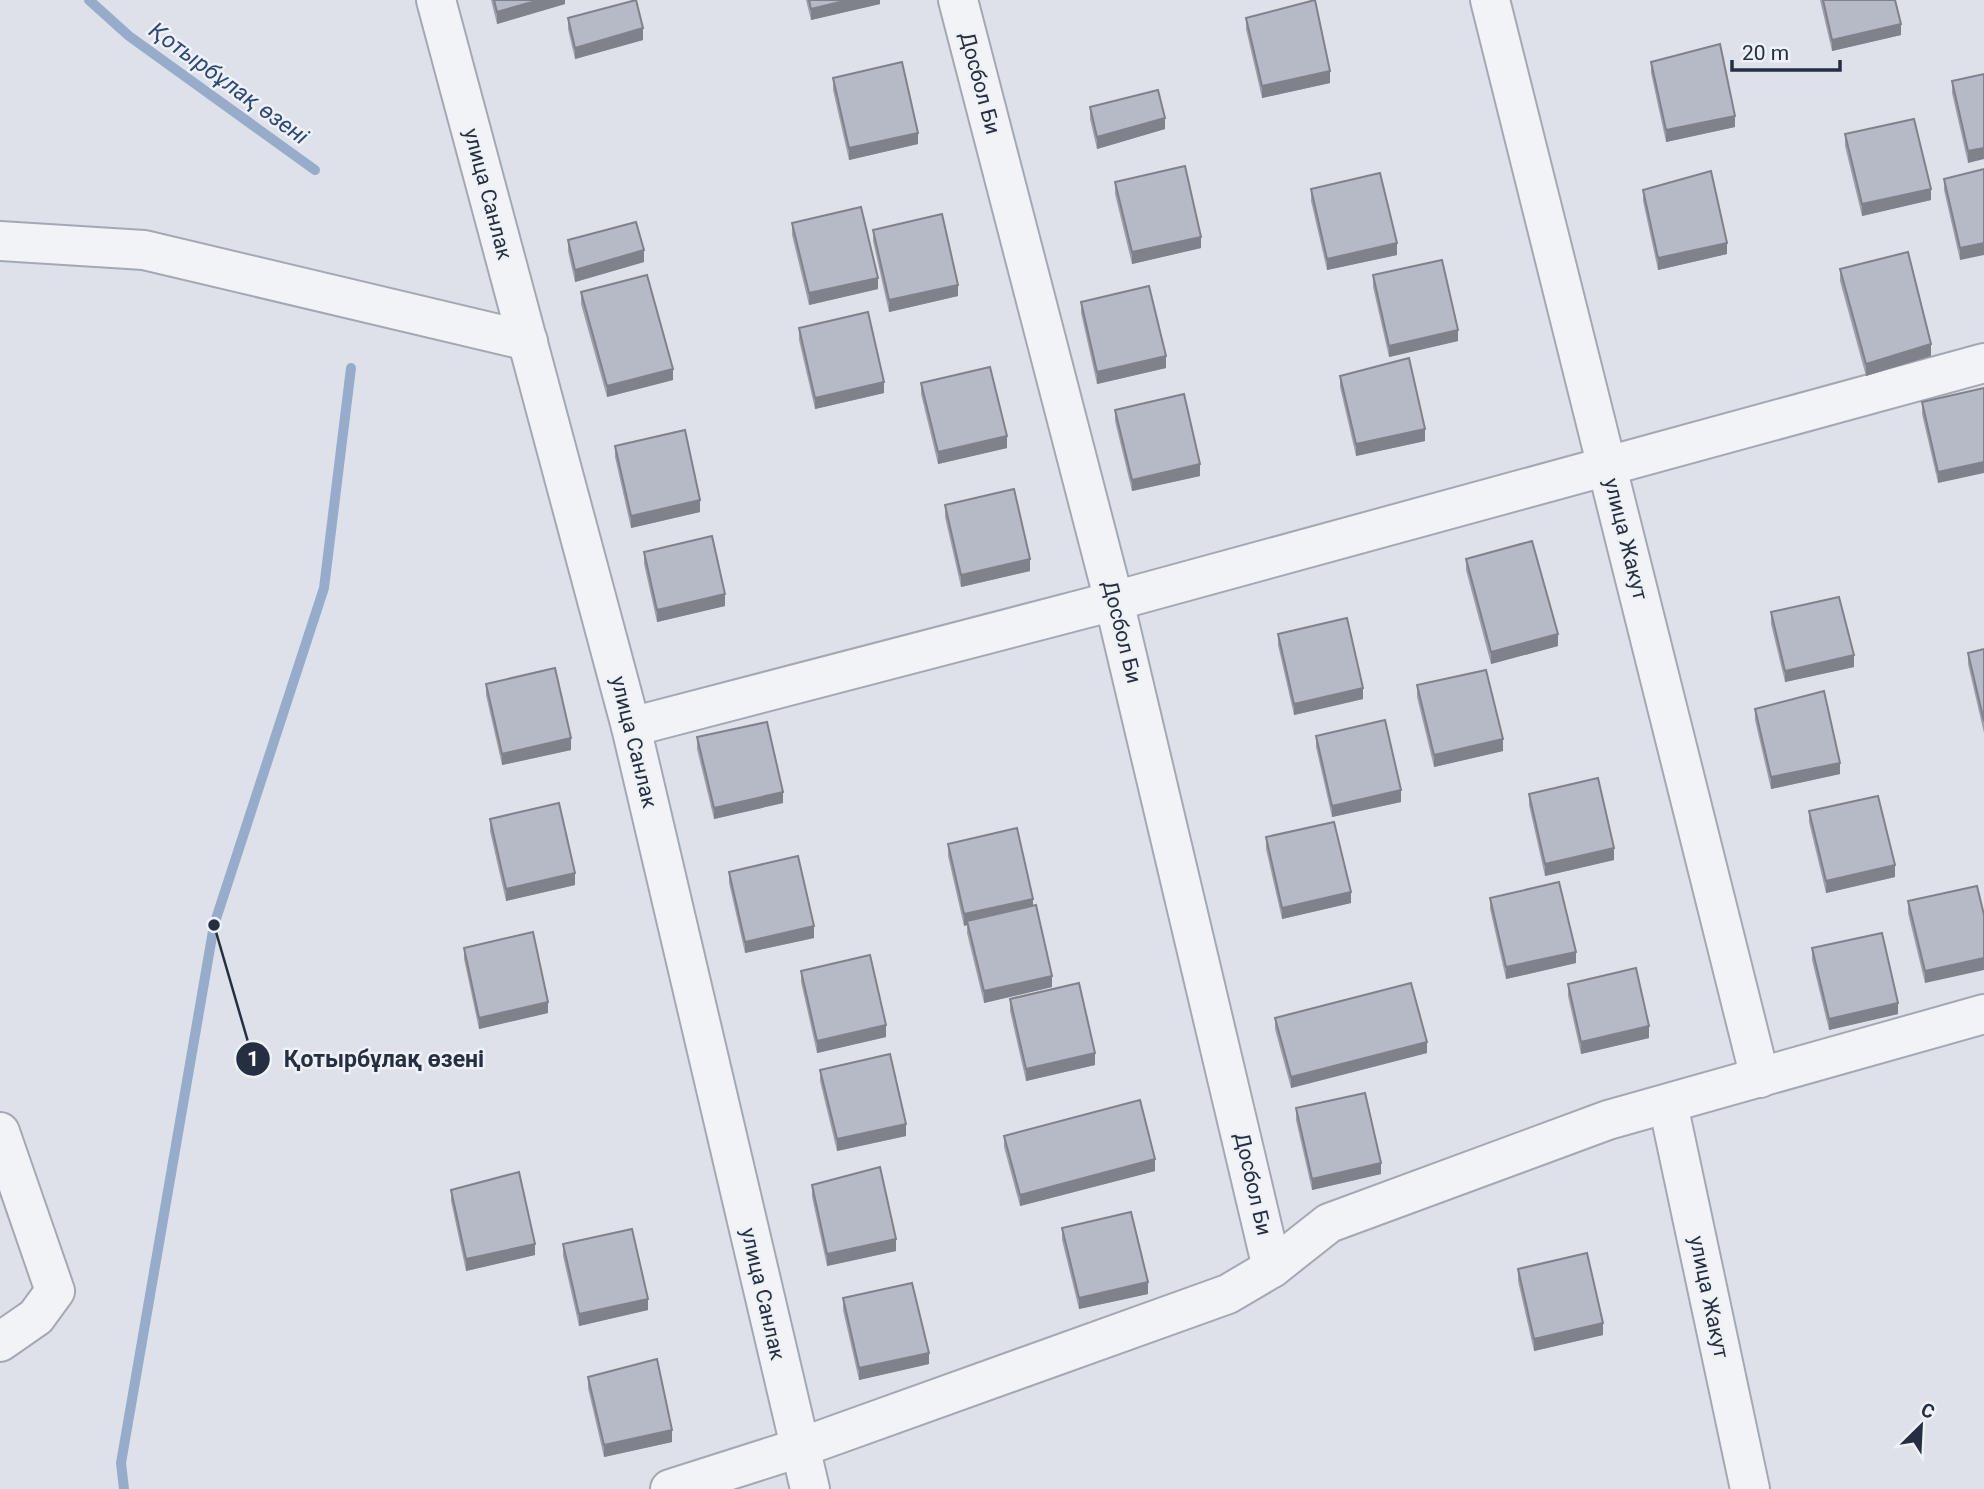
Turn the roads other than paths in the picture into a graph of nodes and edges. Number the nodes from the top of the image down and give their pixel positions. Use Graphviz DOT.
graph roads {
  1 [pos="436,0"];
  2 [pos="958,0"];
  3 [pos="1490,0"];
  4 [pos="0,241"];
  5 [pos="528,341"];
  6 [pos="1984,363"];
  7 [pos="1608,466"];
  8 [pos="1114,601"];
  9 [pos="631,727"];
  10 [pos="1984,1014"];
  11 [pos="1760,1078"];
  12 [pos="1668,1104"];
  13 [pos="0,1132"];
  14 [pos="1272,1268"];
  15 [pos="0,1342"];
  16 [pos="799,1448"];
  17 [pos="670,1489"];
  18 [pos="810,1489"];
  19 [pos="1750,1489"];
  1 -- 5 [label="street, улица Санлак"];
  2 -- 8 [label="street, Досбол Би"];
  3 -- 7 [label="street, улица Жакут"];
  4 -- 5 [label="street"];
  5 -- 9 [label="street, улица Санлак"];
  6 -- 7 [label="street"];
  7 -- 8 [label="street"];
  7 -- 11 [label="street, улица Жакут"];
  8 -- 9 [label="street"];
  8 -- 14 [label="street, Досбол Би"];
  9 -- 16 [label="street, улица Санлак"];
  10 -- 11 [label="street"];
  11 -- 12 [label="street"];
  12 -- 14 [label="street"];
  12 -- 19 [label="street, улица Жакут"];
  13 -- 15 [label="street"];
  14 -- 16 [label="street"];
  16 -- 17 [label="street"];
  16 -- 18 [label="street, улица Санлак"];
}
